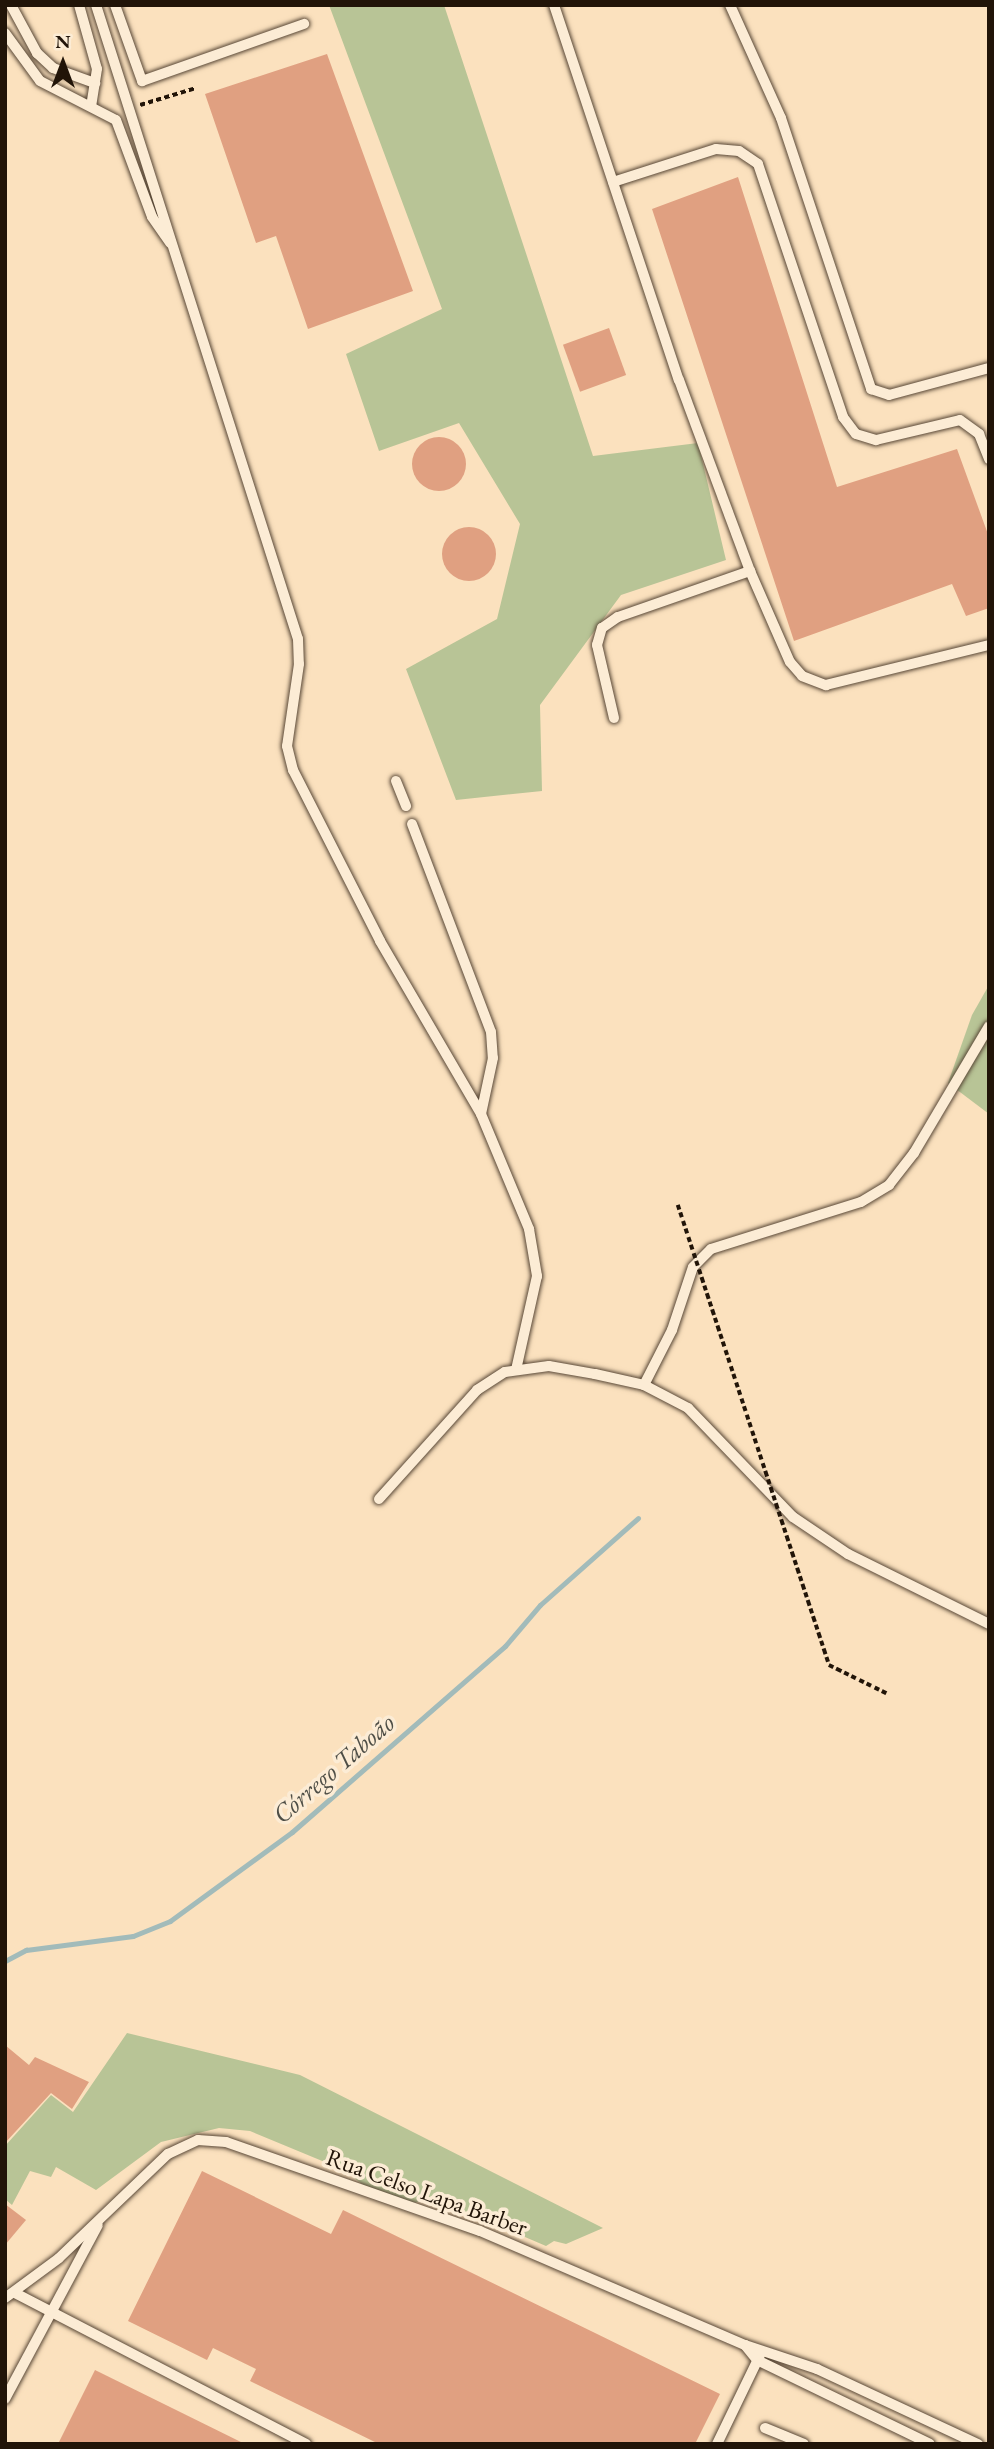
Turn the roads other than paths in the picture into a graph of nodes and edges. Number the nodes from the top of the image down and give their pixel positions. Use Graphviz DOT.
graph roads {
  1 [pos="11,5"];
  2 [pos="79,5"];
  3 [pos="96,5"];
  4 [pos="115,5"];
  5 [pos="554,5"];
  6 [pos="730,5"];
  7 [pos="304,24"];
  8 [pos="5,33"];
  9 [pos="95,83"];
  10 [pos="91,105"];
  11 [pos="613,182"];
  12 [pos="177,254"];
  13 [pos="989,368"];
  14 [pos="989,459"];
  15 [pos="750,571"];
  16 [pos="989,645"];
  17 [pos="614,718"];
  18 [pos="396,781"];
  19 [pos="405,806"];
  20 [pos="412,824"];
  21 [pos="989,1026"];
  22 [pos="481,1114"];
  23 [pos="516,1370"];
  24 [pos="644,1385"];
  25 [pos="379,1499"];
  26 [pos="989,1624"];
  27 [pos="106,2212"];
  28 [pos="10,2296"];
  29 [pos="48,2312"];
  30 [pos="745,2345"];
  31 [pos="763,2348"];
  32 [pos="757,2360"];
  33 [pos="5,2399"];
  34 [pos="765,2428"];
  35 [pos="952,2438"];
  36 [pos="306,2444"];
  37 [pos="717,2444"];
  38 [pos="804,2444"];
  39 [pos="930,2444"];
  40 [pos="978,2444"];
  1 -- 9 [label="lane"];
  2 -- 9 [label="lane"];
  3 -- 12 [label="lane"];
  4 -- 7 [label="lane"];
  5 -- 11 [label="lane"];
  6 -- 13 [label="lane"];
  8 -- 10 [label="lane"];
  9 -- 10 [label="lane"];
  10 -- 12 [label="lane"];
  11 -- 14 [label="lane"];
  11 -- 15 [label="lane"];
  12 -- 22 [label="lane"];
  15 -- 16 [label="lane"];
  15 -- 17 [label="lane"];
  18 -- 19 [label="lane"];
  20 -- 22 [label="lane"];
  21 -- 24 [label="lane"];
  22 -- 23 [label="lane"];
  23 -- 24 [label="lane"];
  23 -- 25 [label="lane"];
  24 -- 26 [label="lane"];
  27 -- 28 [label="lane, Rua Celso Lapa Barber"];
  27 -- 29 [label="lane, Rua Celso Lapa Barber"];
  27 -- 30 [label="lane, Rua Celso Lapa Barber"];
  28 -- 29 [label="lane"];
  29 -- 33 [label="lane, Rua Celso Lapa Barber"];
  29 -- 36 [label="lane"];
  30 -- 31 [label="lane, Rua Celso Lapa Barber"];
  30 -- 32 [label="lane, Rua Celso Lapa Barber"];
  31 -- 32 [label="lane"];
  31 -- 35 [label="lane, Rua Celso Lapa Barber"];
  32 -- 37 [label="lane"];
  32 -- 39 [label="lane, Rua Celso Lapa Barber"];
  34 -- 38 [label="lane"];
  35 -- 40 [label="lane, Rua Celso Lapa Barber"];
}
